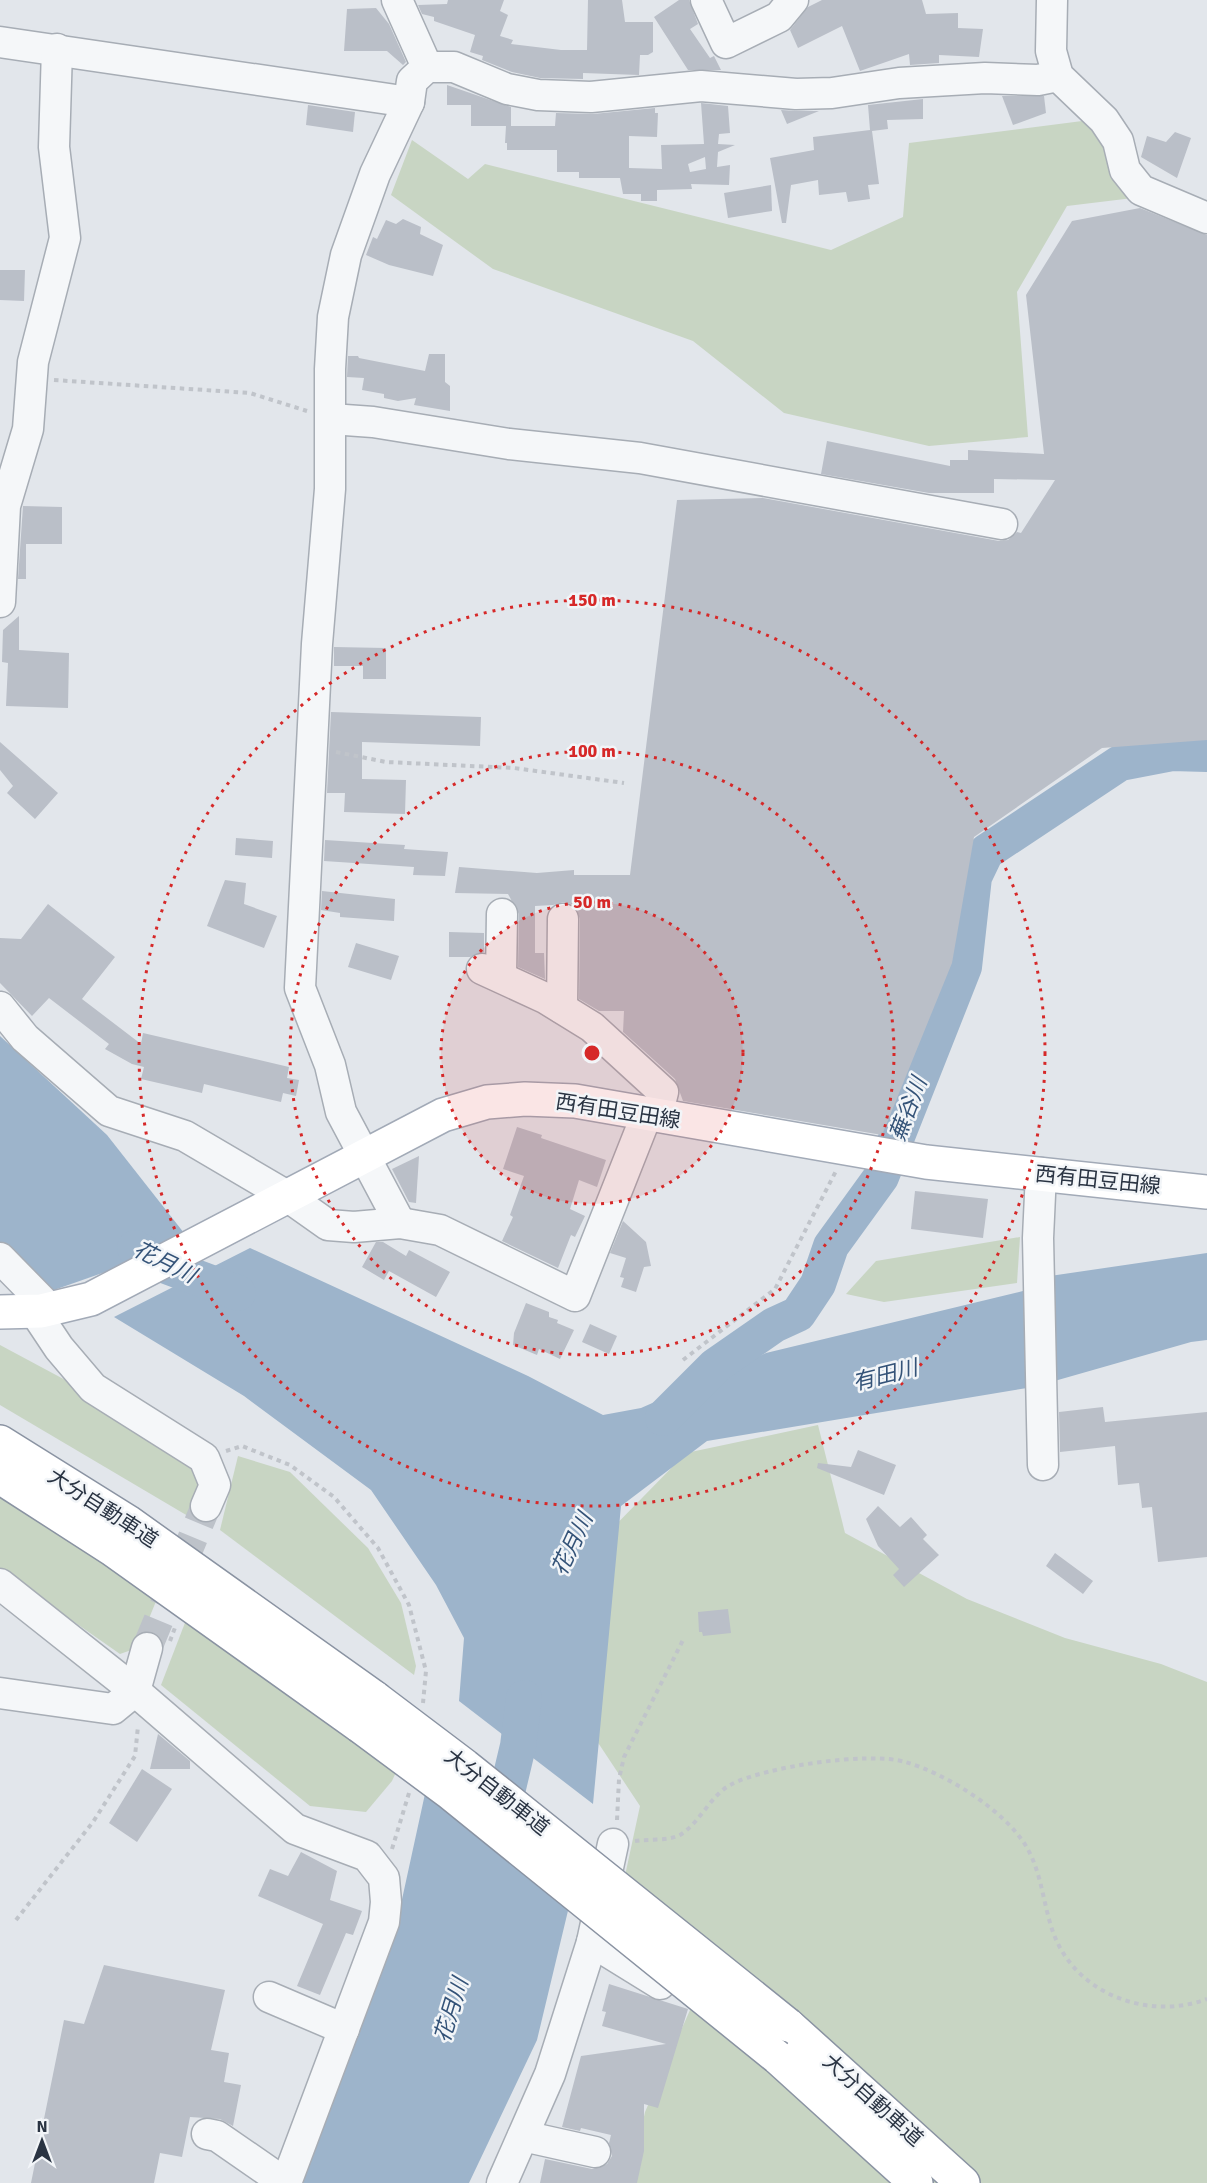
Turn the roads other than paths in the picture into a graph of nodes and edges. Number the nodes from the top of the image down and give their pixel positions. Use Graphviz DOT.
graph roads {
  1 [pos="397,0"];
  2 [pos="705,0"];
  3 [pos="793,0"];
  4 [pos="1052,0"];
  5 [pos="0,42"];
  6 [pos="57,49"];
  7 [pos="427,67"];
  8 [pos="1058,76"];
  9 [pos="409,102"];
  10 [pos="1207,218"];
  11 [pos="331,419"];
  12 [pos="1002,524"];
  13 [pos="0,602"];
  14 [pos="502,914"];
  15 [pos="563,919"];
  16 [pos="0,1007"];
  17 [pos="562,1008"];
  18 [pos="652,1115"];
  19 [pos="364,1154"];
  20 [pos="1041,1173"];
  21 [pos="1207,1191"];
  22 [pos="278,1200"];
  23 [pos="400,1223"];
  24 [pos="0,1258"];
  25 [pos="0,1311"];
  26 [pos="43,1311"];
  27 [pos="0,1442"];
  28 [pos="1043,1466"];
  29 [pos="0,1477"];
  30 [pos="206,1506"];
  31 [pos="0,1584"];
  32 [pos="147,1648"];
  33 [pos="135,1691"];
  34 [pos="0,1693"];
  35 [pos="613,1844"];
  36 [pos="591,1942"];
  37 [pos="660,1984"];
  38 [pos="269,1997"];
  39 [pos="344,2030"];
  40 [pos="207,2134"];
  41 [pos="523,2136"];
  42 [pos="595,2152"];
  43 [pos="285,2183"];
  44 [pos="502,2183"];
  45 [pos="916,2183"];
  46 [pos="963,2183"];
  1 -- 7 [label="street"];
  2 -- 3 [label="street"];
  4 -- 8 [label="street"];
  5 -- 6 [label="street"];
  6 -- 9 [label="street"];
  6 -- 13 [label="street"];
  7 -- 8 [label="street"];
  7 -- 9 [label="street"];
  8 -- 10 [label="street"];
  9 -- 11 [label="street"];
  11 -- 12 [label="street"];
  11 -- 19 [label="street"];
  14 -- 17 [label="street"];
  15 -- 17 [label="street"];
  16 -- 22 [label="street"];
  17 -- 18 [label="street"];
  18 -- 19 [label="main road, 西有田豆田線"];
  18 -- 20 [label="main road, 西有田豆田線"];
  18 -- 23 [label="street"];
  19 -- 22 [label="main road, 西有田豆田線"];
  19 -- 23 [label="street"];
  20 -- 21 [label="main road, 西有田豆田線"];
  20 -- 28 [label="street"];
  22 -- 23 [label="street"];
  22 -- 26 [label="main road, 西有田豆田線"];
  24 -- 26 [label="street"];
  25 -- 26 [label="main road, 西有田豆田線"];
  26 -- 30 [label="street"];
  27 -- 46 [label="main road, 大分自動車道, bridge"];
  29 -- 45 [label="main road, 大分自動車道, bridge"];
  31 -- 33 [label="street"];
  32 -- 33 [label="street"];
  33 -- 34 [label="street"];
  33 -- 39 [label="street"];
  35 -- 36 [label="street"];
  36 -- 37 [label="street"];
  36 -- 41 [label="street"];
  38 -- 39 [label="street"];
  39 -- 43 [label="street"];
  40 -- 43 [label="street"];
  41 -- 42 [label="street"];
  41 -- 44 [label="street"];
}
